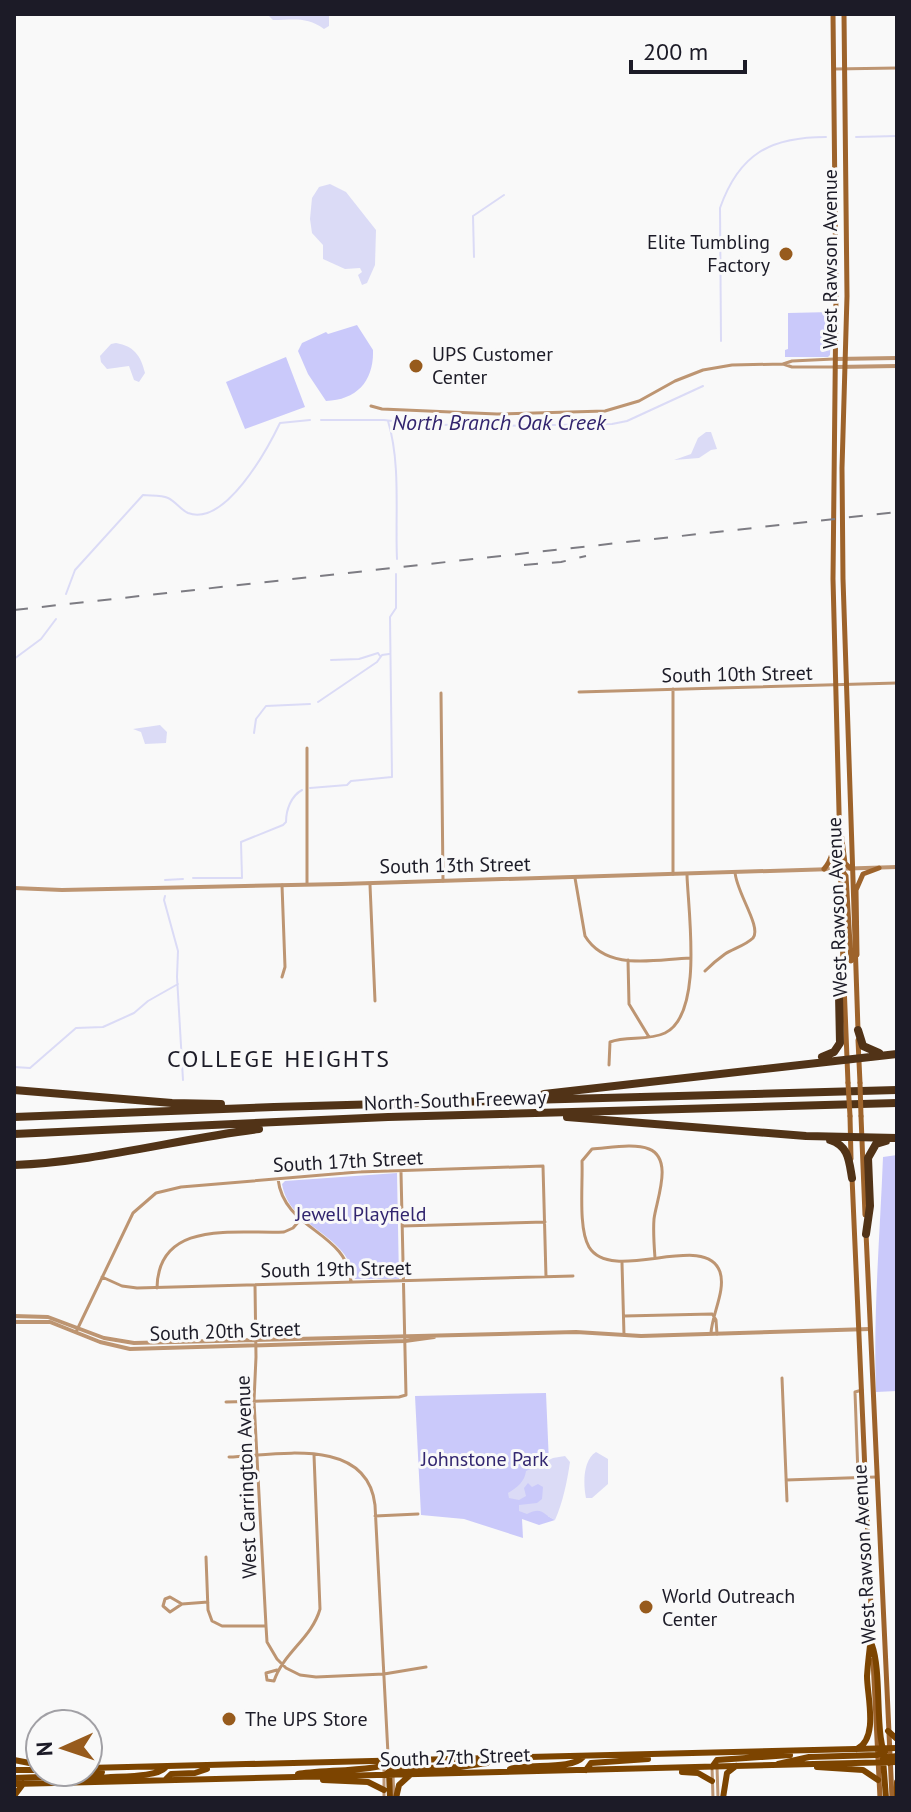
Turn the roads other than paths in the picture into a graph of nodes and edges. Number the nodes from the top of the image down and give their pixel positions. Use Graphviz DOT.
graph roads {
  1 [pos="833,14"];
  2 [pos="844,14"];
  3 [pos="897,68"];
  4 [pos="834,69"];
  5 [pos="845,69"];
  6 [pos="835,200"];
  7 [pos="846,200"];
  8 [pos="897,358"];
  9 [pos="834,359"];
  10 [pos="846,359"];
  11 [pos="783,364"];
  12 [pos="897,366"];
  13 [pos="834,367"];
  14 [pos="845,367"];
  15 [pos="371,406"];
  16 [pos="897,683"];
  17 [pos="837,685"];
  18 [pos="848,685"];
  19 [pos="673,689"];
  20 [pos="579,692"];
  21 [pos="441,693"];
  22 [pos="307,748"];
  23 [pos="839,765"];
  24 [pos="850,765"];
  25 [pos="850,805"];
  26 [pos="839,808"];
  27 [pos="839,827"];
  28 [pos="897,867"];
  29 [pos="850,868"];
  30 [pos="879,868"];
  31 [pos="824,869"];
  32 [pos="840,869"];
  33 [pos="735,872"];
  34 [pos="673,875"];
  35 [pos="687,875"];
  36 [pos="575,878"];
  37 [pos="443,881"];
  38 [pos="370,883"];
  39 [pos="307,884"];
  40 [pos="282,885"];
  41 [pos="14,888"];
  42 [pos="690,958"];
  43 [pos="628,960"];
  44 [pos="843,964"];
  45 [pos="705,971"];
  46 [pos="855,974"];
  47 [pos="282,977"];
  48 [pos="375,1001"];
  49 [pos="858,1030"];
  50 [pos="649,1037"];
  51 [pos="892,1054"];
  52 [pos="847,1057"];
  53 [pos="859,1057"];
  54 [pos="609,1065"];
  55 [pos="784,1065"];
  56 [pos="14,1090"];
  57 [pos="897,1090"];
  58 [pos="468,1101"];
  59 [pos="897,1103"];
  60 [pos="274,1107"];
  61 [pos="509,1114"];
  62 [pos="14,1117"];
  63 [pos="308,1123"];
  64 [pos="14,1134"];
  65 [pos="806,1136"];
  66 [pos="851,1138"];
  67 [pos="862,1138"];
  68 [pos="897,1139"];
  69 [pos="14,1165"];
  70 [pos="401,1171"];
  71 [pos="852,1178"];
  72 [pos="278,1179"];
  73 [pos="300,1220"];
  74 [pos="545,1222"];
  75 [pos="402,1226"];
  76 [pos="866,1234"];
  77 [pos="655,1258"];
  78 [pos="622,1261"];
  79 [pos="573,1276"];
  80 [pos="102,1277"];
  81 [pos="546,1277"];
  82 [pos="403,1282"];
  83 [pos="351,1283"];
  84 [pos="255,1285"];
  85 [pos="157,1288"];
  86 [pos="714,1314"];
  87 [pos="624,1316"];
  88 [pos="14,1319"];
  89 [pos="77,1329"];
  90 [pos="870,1329"];
  91 [pos="859,1331"];
  92 [pos="624,1335"];
  93 [pos="714,1335"];
  94 [pos="405,1339"];
  95 [pos="256,1343"];
  96 [pos="782,1378"];
  97 [pos="862,1390"];
  98 [pos="254,1401"];
  99 [pos="226,1402"];
  100 [pos="314,1455"];
  101 [pos="257,1456"];
  102 [pos="229,1457"];
  103 [pos="876,1477"];
  104 [pos="858,1478"];
  105 [pos="866,1478"];
  106 [pos="786,1480"];
  107 [pos="787,1501"];
  108 [pos="859,1503"];
  109 [pos="418,1514"];
  110 [pos="375,1516"];
  111 [pos="206,1557"];
  112 [pos="871,1586"];
  113 [pos="881,1586"];
  114 [pos="208,1602"];
  115 [pos="182,1604"];
  116 [pos="266,1626"];
  117 [pos="872,1630"];
  118 [pos="872,1645"];
  119 [pos="281,1664"];
  120 [pos="426,1667"];
  121 [pos="277,1670"];
  122 [pos="384,1674"];
  123 [pos="888,1731"];
  124 [pos="897,1739"];
  125 [pos="855,1749"];
  126 [pos="655,1756"];
  127 [pos="886,1756"];
  128 [pos="583,1757"];
  129 [pos="716,1762"];
  130 [pos="774,1765"];
  131 [pos="806,1765"];
  132 [pos="737,1766"];
  133 [pos="211,1767"];
  134 [pos="104,1768"];
  135 [pos="165,1768"];
  136 [pos="643,1768"];
  137 [pos="121,1769"];
  138 [pos="389,1769"];
  139 [pos="586,1770"];
  140 [pos="507,1771"];
  141 [pos="411,1774"];
  142 [pos="104,1777"];
  143 [pos="289,1777"];
  144 [pos="307,1777"];
  145 [pos="14,1778"];
  146 [pos="166,1779"];
  147 [pos="878,1780"];
  148 [pos="104,1781"];
  149 [pos="712,1781"];
  150 [pos="897,1782"];
  151 [pos="14,1784"];
  152 [pos="23,1784"];
  153 [pos="14,1796"];
  154 [pos="390,1796"];
  155 [pos="718,1798"];
  156 [pos="880,1798"];
  157 [pos="892,1798"];
  1 -- 4 [label="main road, West Rawson Avenue"];
  2 -- 5 [label="main road, West Rawson Avenue"];
  3 -- 5 [label="street"];
  4 -- 5 [label="street"];
  4 -- 6 [label="main road, West Rawson Avenue"];
  5 -- 7 [label="main road, West Rawson Avenue"];
  6 -- 7 [label="main road"];
  6 -- 9 [label="main road, West Rawson Avenue"];
  7 -- 10 [label="main road, West Rawson Avenue"];
  8 -- 10 [label="street"];
  9 -- 10 [label="street"];
  9 -- 11 [label="street"];
  9 -- 13 [label="main road, West Rawson Avenue"];
  10 -- 14 [label="main road, West Rawson Avenue"];
  11 -- 13 [label="street"];
  11 -- 15 [label="street"];
  12 -- 14 [label="street"];
  13 -- 14 [label="street"];
  13 -- 17 [label="main road, West Rawson Avenue"];
  14 -- 18 [label="main road, West Rawson Avenue"];
  16 -- 18 [label="street, South 10th Street"];
  17 -- 18 [label="street, South 10th Street"];
  17 -- 19 [label="street, South 10th Street"];
  17 -- 23 [label="main road, West Rawson Avenue"];
  18 -- 24 [label="main road, West Rawson Avenue"];
  19 -- 20 [label="street, South 10th Street"];
  19 -- 34 [label="street"];
  21 -- 37 [label="street"];
  22 -- 39 [label="street"];
  23 -- 24 [label="main road"];
  23 -- 26 [label="main road, West Rawson Avenue"];
  24 -- 25 [label="main road, West Rawson Avenue"];
  25 -- 26 [label="main road"];
  25 -- 29 [label="main road, West Rawson Avenue"];
  26 -- 27 [label="main road, West Rawson Avenue"];
  26 -- 31 [label="main road"];
  27 -- 29 [label="main road"];
  27 -- 32 [label="main road, West Rawson Avenue"];
  28 -- 30 [label="street, South 13th Street"];
  29 -- 30 [label="street, South 13th Street"];
  29 -- 32 [label="street, South 13th Street"];
  29 -- 46 [label="main road, West Rawson Avenue"];
  30 -- 46 [label="main road"];
  31 -- 32 [label="street, South 13th Street"];
  31 -- 33 [label="street, South 13th Street"];
  32 -- 44 [label="main road, West Rawson Avenue"];
  32 -- 46 [label="main road"];
  33 -- 35 [label="street, South 13th Street"];
  33 -- 45 [label="street"];
  34 -- 35 [label="street, South 13th Street"];
  34 -- 36 [label="street, South 13th Street"];
  35 -- 42 [label="street"];
  36 -- 37 [label="street, South 13th Street"];
  36 -- 43 [label="street"];
  37 -- 38 [label="street, South 13th Street"];
  38 -- 39 [label="street, South 13th Street"];
  38 -- 48 [label="street"];
  39 -- 40 [label="street, South 13th Street"];
  40 -- 41 [label="street, South 13th Street"];
  40 -- 47 [label="street"];
  42 -- 43 [label="street"];
  42 -- 50 [label="street"];
  43 -- 50 [label="street"];
  44 -- 52 [label="main road, West Rawson Avenue"];
  44 -- 55 [label="highway"];
  46 -- 49 [label="main road, West Rawson Avenue"];
  49 -- 51 [label="highway"];
  49 -- 53 [label="main road, West Rawson Avenue"];
  50 -- 54 [label="street"];
  51 -- 53 [label="highway"];
  52 -- 53 [label="highway"];
  52 -- 55 [label="highway"];
  52 -- 66 [label="main road, West Rawson Avenue, bridge"];
  53 -- 67 [label="main road, West Rawson Avenue, bridge"];
  55 -- 58 [label="highway"];
  56 -- 60 [label="highway"];
  57 -- 58 [label="highway, North-South Freeway"];
  58 -- 60 [label="highway, North-South Freeway"];
  59 -- 61 [label="highway, North-South Freeway"];
  60 -- 62 [label="highway, North-South Freeway"];
  61 -- 63 [label="highway, North-South Freeway"];
  61 -- 65 [label="highway"];
  63 -- 64 [label="highway, North-South Freeway"];
  63 -- 69 [label="highway"];
  65 -- 66 [label="highway"];
  65 -- 71 [label="highway"];
  66 -- 67 [label="highway"];
  66 -- 71 [label="main road, West Rawson Avenue"];
  67 -- 68 [label="highway"];
  67 -- 76 [label="main road, West Rawson Avenue"];
  68 -- 76 [label="highway"];
  70 -- 72 [label="street, South 17th Street"];
  70 -- 74 [label="street, South 17th Street"];
  70 -- 75 [label="street"];
  71 -- 91 [label="main road, West Rawson Avenue"];
  72 -- 73 [label="street"];
  72 -- 80 [label="street, South 17th Street"];
  73 -- 83 [label="street"];
  73 -- 85 [label="street"];
  74 -- 75 [label="street"];
  74 -- 81 [label="street"];
  75 -- 82 [label="street"];
  76 -- 90 [label="main road, West Rawson Avenue"];
  77 -- 78 [label="street"];
  77 -- 78 [label="street"];
  77 -- 86 [label="street"];
  78 -- 87 [label="street"];
  79 -- 81 [label="street, South 19th Street"];
  80 -- 85 [label="street, South 19th Street"];
  80 -- 89 [label="street"];
  81 -- 82 [label="street, South 19th Street"];
  82 -- 83 [label="street, South 19th Street"];
  82 -- 94 [label="street"];
  83 -- 84 [label="street, South 19th Street"];
  84 -- 85 [label="street, South 19th Street"];
  84 -- 95 [label="street, West Carrington Avenue"];
  86 -- 87 [label="street"];
  86 -- 93 [label="street"];
  87 -- 92 [label="street"];
  88 -- 89 [label="street, South 20th Street"];
  89 -- 95 [label="street, South 20th Street"];
  90 -- 91 [label="street, South 20th Street"];
  90 -- 103 [label="main road, West Rawson Avenue"];
  91 -- 93 [label="street, South 20th Street"];
  91 -- 97 [label="main road, West Rawson Avenue"];
  92 -- 93 [label="street, South 20th Street"];
  92 -- 94 [label="street, South 20th Street"];
  94 -- 95 [label="street, South 20th Street"];
  94 -- 98 [label="street"];
  95 -- 98 [label="street, West Carrington Avenue"];
  96 -- 106 [label="street"];
  97 -- 104 [label="street"];
  97 -- 105 [label="main road, West Rawson Avenue"];
  98 -- 99 [label="street"];
  98 -- 101 [label="street, West Carrington Avenue"];
  100 -- 101 [label="street"];
  100 -- 110 [label="street"];
  100 -- 119 [label="street"];
  101 -- 102 [label="street"];
  101 -- 116 [label="street, West Carrington Avenue"];
  103 -- 105 [label="street"];
  103 -- 113 [label="main road, West Rawson Avenue"];
  104 -- 105 [label="street"];
  104 -- 106 [label="street"];
  104 -- 108 [label="street"];
  105 -- 112 [label="main road, West Rawson Avenue"];
  106 -- 107 [label="street"];
  109 -- 110 [label="street"];
  110 -- 122 [label="street"];
  111 -- 114 [label="street"];
  112 -- 113 [label="main road"];
  112 -- 117 [label="main road, West Rawson Avenue"];
  113 -- 123 [label="main road, West Rawson Avenue"];
  114 -- 115 [label="street"];
  114 -- 116 [label="street"];
  115 -- 115 [label="street"];
  116 -- 119 [label="street, West Carrington Avenue"];
  117 -- 118 [label="main road, West Rawson Avenue"];
  117 -- 125 [label="main road"];
  118 -- 127 [label="main road"];
  119 -- 121 [label="street"];
  119 -- 122 [label="street"];
  120 -- 122 [label="street"];
  122 -- 138 [label="street"];
  123 -- 124 [label="main road"];
  123 -- 127 [label="main road, West Rawson Avenue"];
  125 -- 127 [label="main road, South 27th Street"];
  125 -- 129 [label="main road, South 27th Street"];
  126 -- 128 [label="main road, South 27th Street"];
  126 -- 129 [label="main road, South 27th Street"];
  126 -- 139 [label="main road"];
  127 -- 130 [label="main road"];
  127 -- 131 [label="main road, South 27th Street"];
  127 -- 147 [label="main road, West Rawson Avenue"];
  127 -- 157 [label="main road"];
  128 -- 138 [label="main road, South 27th Street"];
  128 -- 140 [label="main road"];
  129 -- 132 [label="main road, South 27th Street"];
  129 -- 136 [label="main road, South 27th Street"];
  129 -- 149 [label="street"];
  129 -- 155 [label="street"];
  130 -- 131 [label="main road, South 27th Street"];
  130 -- 132 [label="main road, South 27th Street"];
  131 -- 147 [label="main road"];
  132 -- 155 [label="main road"];
  133 -- 135 [label="main road, South 27th Street"];
  133 -- 138 [label="main road, South 27th Street"];
  133 -- 146 [label="main road"];
  134 -- 137 [label="main road, South 27th Street"];
  135 -- 137 [label="main road, South 27th Street"];
  135 -- 142 [label="main road"];
  136 -- 139 [label="main road, South 27th Street"];
  136 -- 149 [label="main road"];
  137 -- 145 [label="main road"];
  138 -- 141 [label="main road, South 27th Street"];
  138 -- 143 [label="main road"];
  138 -- 144 [label="main road, South 27th Street"];
  138 -- 154 [label="main road"];
  139 -- 140 [label="main road, South 27th Street"];
  140 -- 141 [label="main road, South 27th Street"];
  141 -- 154 [label="main road"];
  143 -- 144 [label="main road, South 27th Street"];
  143 -- 146 [label="main road, South 27th Street"];
  144 -- 154 [label="main road"];
  146 -- 148 [label="main road, South 27th Street"];
  147 -- 156 [label="main road, West Rawson Avenue"];
  149 -- 155 [label="street"];
  150 -- 157 [label="main road"];
  151 -- 152 [label="main road, South 27th Street"];
  152 -- 153 [label="main road"];
}
